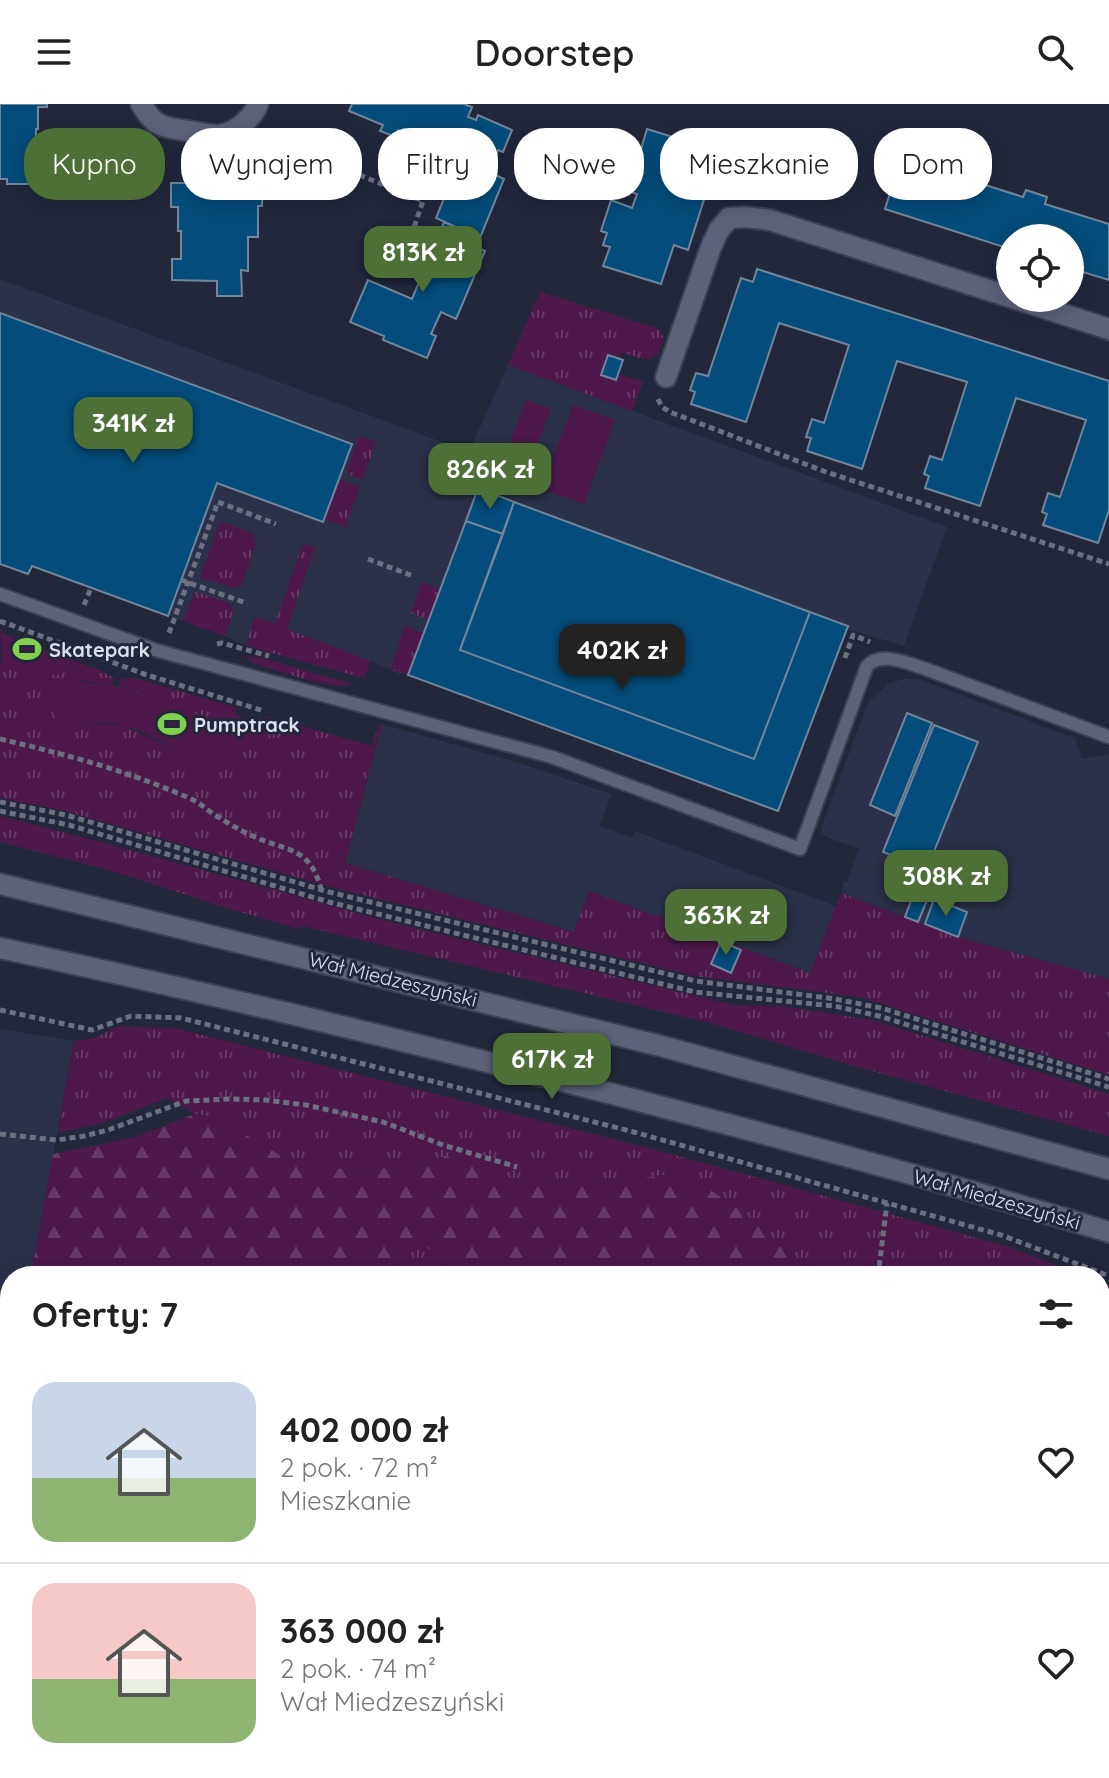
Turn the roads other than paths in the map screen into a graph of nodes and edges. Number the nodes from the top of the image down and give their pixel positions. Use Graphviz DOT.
graph roads {
  1 [pos="141,104"];
  2 [pos="258,104"];
  3 [pos="996,293"];
  4 [pos="1056,312"];
  5 [pos="1109,329"];
  6 [pos="666,377"];
  7 [pos="0,594"];
  8 [pos="1109,737"];
  9 [pos="0,884"];
  10 [pos="0,948"];
  11 [pos="1109,1169"];
  12 [pos="1109,1232"];
  1 -- 2 [label="main road"];
  3 -- 6 [label="main road"];
  4 -- 5 [label="main road"];
  7 -- 8 [label="lane"];
  9 -- 11 [label="main road, Wał Miedzeszyński"];
  10 -- 12 [label="main road, Wał Miedzeszyński"];
}
